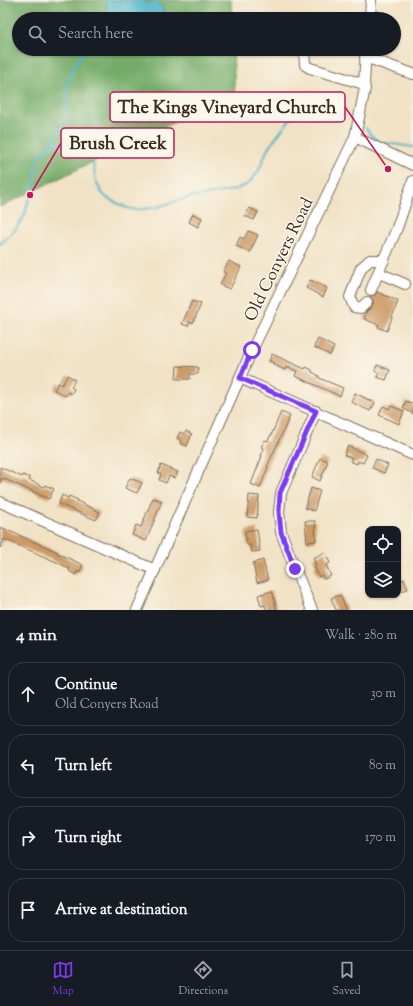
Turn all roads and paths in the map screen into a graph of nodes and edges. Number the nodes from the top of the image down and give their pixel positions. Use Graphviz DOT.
graph roads {
  1 [pos="371,0"];
  2 [pos="370,12"];
  3 [pos="304,56"];
  4 [pos="366,56"];
  5 [pos="373,56"];
  6 [pos="413,74"];
  7 [pos="364,84"];
  8 [pos="355,137"];
  9 [pos="413,164"];
  10 [pos="413,181"];
  11 [pos="384,260"];
  12 [pos="379,272"];
  13 [pos="405,284"];
  14 [pos="371,290"];
  15 [pos="367,302"];
  16 [pos="240,378"];
  17 [pos="316,411"];
  18 [pos="413,455"];
  19 [pos="0,502"];
  20 [pos="155,570"];
  21 [pos="137,610"];
  22 [pos="312,610"];
  1 -- 2 [label="street"];
  3 -- 7 [label="street"];
  4 -- 7 [label="street, Old Conyers Road"];
  5 -- 6 [label="street"];
  7 -- 8 [label="street, Old Conyers Road"];
  8 -- 9 [label="street"];
  8 -- 16 [label="street, Old Conyers Road"];
  10 -- 11 [label="street"];
  11 -- 12 [label="street"];
  11 -- 15 [label="street"];
  12 -- 13 [label="street"];
  12 -- 14 [label="street"];
  16 -- 17 [label="street"];
  16 -- 20 [label="street, Old Conyers Road"];
  17 -- 18 [label="street"];
  17 -- 22 [label="street"];
  19 -- 20 [label="street"];
  20 -- 21 [label="street, Old Conyers Road"];
}
